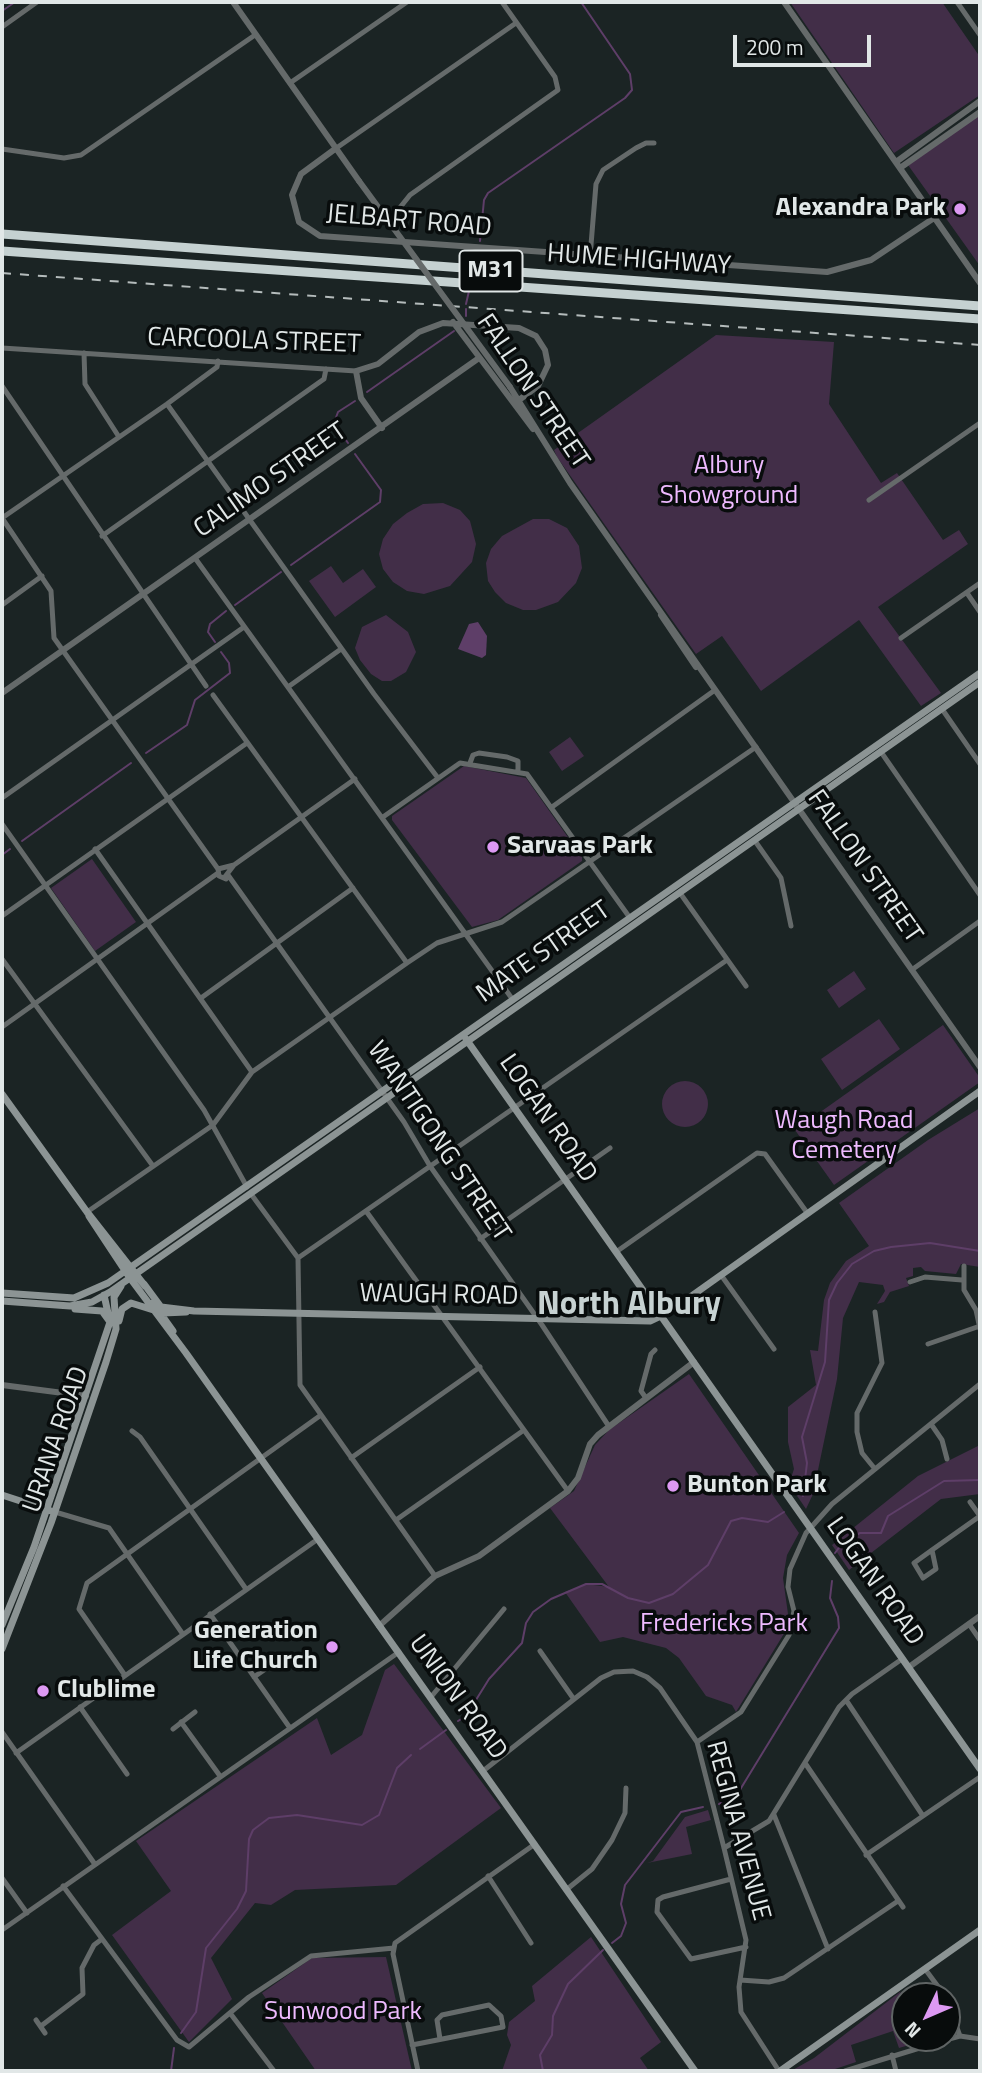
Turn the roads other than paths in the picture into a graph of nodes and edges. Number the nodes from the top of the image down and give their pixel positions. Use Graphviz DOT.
graph roads {
  1 [pos="37,2"];
  2 [pos="233,2"];
  3 [pos="407,2"];
  4 [pos="502,2"];
  5 [pos="784,2"];
  6 [pos="957,2"];
  7 [pos="516,23"];
  8 [pos="2,27"];
  9 [pos="255,35"];
  10 [pos="980,35"];
  11 [pos="289,83"];
  12 [pos="980,102"];
  13 [pos="980,112"];
  14 [pos="654,143"];
  15 [pos="2,149"];
  16 [pos="335,149"];
  17 [pos="898,165"];
  18 [pos="398,210"];
  19 [pos="934,218"];
  20 [pos="2,234"];
  21 [pos="2,251"];
  22 [pos="590,257"];
  23 [pos="980,283"];
  24 [pos="823,295"];
  25 [pos="980,306"];
  26 [pos="824,308"];
  27 [pos="980,318"];
  28 [pos="453,322"];
  29 [pos="2,348"];
  30 [pos="84,353"];
  31 [pos="479,358"];
  32 [pos="218,362"];
  33 [pos="326,369"];
  34 [pos="356,371"];
  35 [pos="2,386"];
  36 [pos="519,400"];
  37 [pos="167,404"];
  38 [pos="980,423"];
  39 [pos="382,428"];
  40 [pos="119,437"];
  41 [pos="542,438"];
  42 [pos="208,462"];
  43 [pos="62,477"];
  44 [pos="869,500"];
  45 [pos="2,518"];
  46 [pos="251,520"];
  47 [pos="102,536"];
  48 [pos="195,558"];
  49 [pos="42,576"];
  50 [pos="980,583"];
  51 [pos="967,593"];
  52 [pos="142,595"];
  53 [pos="2,605"];
  54 [pos="980,612"];
  55 [pos="244,627"];
  56 [pos="901,638"];
  57 [pos="341,649"];
  58 [pos="63,650"];
  59 [pos="191,665"];
  60 [pos="980,673"];
  61 [pos="980,682"];
  62 [pos="206,686"];
  63 [pos="288,687"];
  64 [pos="715,690"];
  65 [pos="2,693"];
  66 [pos="214,695"];
  67 [pos="942,709"];
  68 [pos="113,720"];
  69 [pos="247,743"];
  70 [pos="756,747"];
  71 [pos="881,752"];
  72 [pos="470,763"];
  73 [pos="980,764"];
  74 [pos="518,771"];
  75 [pos="439,778"];
  76 [pos="355,779"];
  77 [pos="2,798"];
  78 [pos="170,798"];
  79 [pos="798,805"];
  80 [pos="552,807"];
  81 [pos="301,816"];
  82 [pos="383,817"];
  83 [pos="2,824"];
  84 [pos="755,841"];
  85 [pos="95,849"];
  86 [pos="590,861"];
  87 [pos="223,872"];
  88 [pos="46,885"];
  89 [pos="353,888"];
  90 [pos="680,893"];
  91 [pos="980,895"];
  92 [pos="2,916"];
  93 [pos="630,918"];
  94 [pos="980,922"];
  95 [pos="149,924"];
  96 [pos="791,926"];
  97 [pos="467,933"];
  98 [pos="276,945"];
  99 [pos="2,959"];
  100 [pos="97,959"];
  101 [pos="727,960"];
  102 [pos="407,963"];
  103 [pos="912,969"];
  104 [pos="746,986"];
  105 [pos="201,998"];
  106 [pos="513,1000"];
  107 [pos="34,1004"];
  108 [pos="330,1018"];
  109 [pos="2,1027"];
  110 [pos="466,1038"];
  111 [pos="980,1067"];
  112 [pos="252,1072"];
  113 [pos="980,1091"];
  114 [pos="2,1094"];
  115 [pos="385,1094"];
  116 [pos="980,1096"];
  117 [pos="515,1108"];
  118 [pos="953,1112"];
  119 [pos="213,1125"];
  120 [pos="610,1148"];
  121 [pos="153,1166"];
  122 [pos="429,1166"];
  123 [pos="565,1180"];
  124 [pos="249,1190"];
  125 [pos="366,1211"];
  126 [pos="88,1214"];
  127 [pos="808,1214"];
  128 [pos="480,1239"];
  129 [pos="616,1252"];
  130 [pos="298,1258"];
  131 [pos="964,1266"];
  132 [pos="918,1271"];
  133 [pos="129,1275"];
  134 [pos="722,1275"];
  135 [pos="918,1278"];
  136 [pos="962,1280"];
  137 [pos="910,1282"];
  138 [pos="108,1283"];
  139 [pos="144,1284"];
  140 [pos="2,1293"];
  141 [pos="104,1295"];
  142 [pos="27,1300"];
  143 [pos="2,1301"];
  144 [pos="63,1307"];
  145 [pos="156,1311"];
  146 [pos="194,1311"];
  147 [pos="875,1312"];
  148 [pos="180,1313"];
  149 [pos="298,1314"];
  150 [pos="661,1316"];
  151 [pos="444,1317"];
  152 [pos="537,1319"];
  153 [pos="168,1324"];
  154 [pos="109,1326"];
  155 [pos="980,1327"];
  156 [pos="116,1332"];
  157 [pos="933,1334"];
  158 [pos="935,1342"];
  159 [pos="928,1344"];
  160 [pos="183,1349"];
  161 [pos="774,1349"];
  162 [pos="655,1350"];
  163 [pos="694,1362"];
  164 [pos="480,1367"];
  165 [pos="980,1384"];
  166 [pos="2,1385"];
  167 [pos="86,1396"];
  168 [pos="646,1398"];
  169 [pos="94,1399"];
  170 [pos="321,1416"];
  171 [pos="932,1424"];
  172 [pos="608,1425"];
  173 [pos="524,1430"];
  174 [pos="132,1431"];
  175 [pos="351,1458"];
  176 [pos="261,1459"];
  177 [pos="947,1459"];
  178 [pos="876,1469"];
  179 [pos="568,1491"];
  180 [pos="2,1495"];
  181 [pos="970,1502"];
  182 [pos="190,1508"];
  183 [pos="46,1510"];
  184 [pos="55,1512"];
  185 [pos="980,1516"];
  186 [pos="396,1520"];
  187 [pos="811,1528"];
  188 [pos="318,1539"];
  189 [pos="932,1550"];
  190 [pos="126,1553"];
  191 [pos="436,1576"];
  192 [pos="246,1589"];
  193 [pos="504,1609"];
  194 [pos="210,1614"];
  195 [pos="980,1616"];
  196 [pos="969,1624"];
  197 [pos="2,1625"];
  198 [pos="379,1626"];
  199 [pos="182,1633"];
  200 [pos="980,1640"];
  201 [pos="3,1641"];
  202 [pos="2,1649"];
  203 [pos="540,1651"];
  204 [pos="399,1652"];
  205 [pos="902,1659"];
  206 [pos="277,1661"];
  207 [pos="909,1667"];
  208 [pos="124,1674"];
  209 [pos="254,1677"];
  210 [pos="431,1697"];
  211 [pos="573,1698"];
  212 [pos="846,1700"];
  213 [pos="80,1707"];
  214 [pos="195,1712"];
  215 [pos="181,1722"];
  216 [pos="290,1728"];
  217 [pos="173,1729"];
  218 [pos="2,1732"];
  219 [pos="697,1742"];
  220 [pos="16,1753"];
  221 [pos="805,1763"];
  222 [pos="980,1769"];
  223 [pos="483,1771"];
  224 [pos="127,1774"];
  225 [pos="220,1776"];
  226 [pos="980,1777"];
  227 [pos="626,1788"];
  228 [pos="774,1815"];
  229 [pos="923,1816"];
  230 [pos="535,1844"];
  231 [pos="724,1848"];
  232 [pos="866,1856"];
  233 [pos="94,1863"];
  234 [pos="488,1876"];
  235 [pos="2,1878"];
  236 [pos="731,1879"];
  237 [pos="63,1886"];
  238 [pos="566,1890"];
  239 [pos="898,1901"];
  240 [pos="903,1907"];
  241 [pos="27,1913"];
  242 [pos="2,1930"];
  243 [pos="980,1930"];
  244 [pos="102,1939"];
  245 [pos="531,1943"];
  246 [pos="746,1948"];
  247 [pos="828,1950"];
  248 [pos="394,1951"];
  249 [pos="925,1969"];
  250 [pos="740,1980"];
  251 [pos="934,1982"];
  252 [pos="230,2013"];
  253 [pos="36,2020"];
  254 [pos="41,2026"];
  255 [pos="45,2032"];
  256 [pos="961,2036"];
  257 [pos="440,2039"];
  258 [pos="980,2039"];
  259 [pos="412,2045"];
  260 [pos="903,2052"];
  261 [pos="892,2055"];
  262 [pos="272,2071"];
  263 [pos="418,2071"];
  264 [pos="695,2071"];
  265 [pos="780,2071"];
  266 [pos="845,2071"];
  267 [pos="896,2071"];
  1 -- 8 [label="street"];
  2 -- 9 [label="street, FALLON STREET"];
  3 -- 11 [label="street"];
  4 -- 7 [label="street"];
  5 -- 17 [label="street"];
  6 -- 10 [label="street"];
  7 -- 16 [label="street"];
  7 -- 18 [label="street"];
  9 -- 11 [label="street, FALLON STREET"];
  9 -- 15 [label="street"];
  11 -- 16 [label="street, FALLON STREET"];
  12 -- 17 [label="street"];
  13 -- 17 [label="street"];
  14 -- 22 [label="street"];
  16 -- 22 [label="street, JELBART ROAD"];
  16 -- 36 [label="street, FALLON STREET, bridge"];
  17 -- 19 [label="street"];
  19 -- 22 [label="street, JELBART ROAD"];
  19 -- 23 [label="street"];
  20 -- 24 [label="highway, HUME HIGHWAY / M31"];
  21 -- 26 [label="highway, HUME HIGHWAY / M31"];
  24 -- 25 [label="highway, HUME HIGHWAY / M31"];
  24 -- 26 [label="street"];
  26 -- 27 [label="highway, HUME HIGHWAY / M31"];
  28 -- 31 [label="street"];
  28 -- 34 [label="street, CARCOOLA STREET"];
  28 -- 36 [label="street, CARCOOLA STREET"];
  29 -- 30 [label="street, CARCOOLA STREET"];
  30 -- 32 [label="street, CARCOOLA STREET"];
  30 -- 40 [label="street"];
  31 -- 39 [label="street, CALIMO STREET"];
  31 -- 41 [label="street"];
  32 -- 33 [label="street, CARCOOLA STREET"];
  32 -- 37 [label="street"];
  33 -- 34 [label="street, CARCOOLA STREET"];
  33 -- 42 [label="street"];
  34 -- 39 [label="street"];
  35 -- 43 [label="street"];
  36 -- 41 [label="street, FALLON STREET"];
  37 -- 40 [label="street"];
  37 -- 42 [label="street"];
  38 -- 44 [label="street"];
  39 -- 46 [label="street, CALIMO STREET"];
  40 -- 43 [label="street"];
  41 -- 64 [label="street, FALLON STREET"];
  42 -- 46 [label="street"];
  42 -- 47 [label="street"];
  43 -- 45 [label="street"];
  43 -- 47 [label="street"];
  45 -- 49 [label="street, WANTIGONG STREET"];
  46 -- 48 [label="street, CALIMO STREET"];
  46 -- 57 [label="street"];
  47 -- 52 [label="street"];
  48 -- 52 [label="street, CALIMO STREET"];
  48 -- 55 [label="street"];
  49 -- 53 [label="street"];
  49 -- 58 [label="street, WANTIGONG STREET"];
  50 -- 51 [label="street"];
  51 -- 54 [label="street"];
  51 -- 56 [label="street"];
  52 -- 58 [label="street, CALIMO STREET"];
  52 -- 59 [label="street"];
  55 -- 59 [label="street"];
  55 -- 63 [label="street"];
  57 -- 63 [label="street"];
  57 -- 75 [label="street"];
  58 -- 65 [label="street, CALIMO STREET"];
  58 -- 68 [label="street, WANTIGONG STREET"];
  59 -- 62 [label="street"];
  59 -- 68 [label="street"];
  60 -- 79 [label="main road, MATE STREET"];
  61 -- 67 [label="main road, MATE STREET"];
  63 -- 76 [label="street"];
  64 -- 70 [label="street, FALLON STREET"];
  64 -- 80 [label="street"];
  66 -- 69 [label="street"];
  67 -- 71 [label="main road, MATE STREET"];
  67 -- 73 [label="street"];
  68 -- 77 [label="street"];
  68 -- 78 [label="street, WANTIGONG STREET"];
  69 -- 78 [label="street"];
  69 -- 81 [label="street"];
  70 -- 79 [label="street, FALLON STREET"];
  70 -- 86 [label="street"];
  71 -- 79 [label="main road, MATE STREET"];
  71 -- 91 [label="street"];
  72 -- 74 [label="street"];
  72 -- 74 [label="street"];
  72 -- 75 [label="street"];
  74 -- 80 [label="street"];
  75 -- 82 [label="street"];
  76 -- 81 [label="street"];
  76 -- 82 [label="street"];
  78 -- 85 [label="street"];
  78 -- 87 [label="street, WANTIGONG STREET"];
  79 -- 84 [label="main road, MATE STREET"];
  79 -- 93 [label="main road, MATE STREET"];
  79 -- 103 [label="street, FALLON STREET"];
  80 -- 86 [label="street"];
  81 -- 87 [label="street"];
  81 -- 89 [label="street"];
  82 -- 97 [label="street"];
  83 -- 88 [label="street"];
  84 -- 90 [label="main road, MATE STREET"];
  84 -- 96 [label="street"];
  85 -- 88 [label="street"];
  85 -- 95 [label="street"];
  86 -- 93 [label="street"];
  86 -- 97 [label="street"];
  87 -- 95 [label="street"];
  87 -- 98 [label="street, WANTIGONG STREET"];
  88 -- 92 [label="street"];
  88 -- 100 [label="street"];
  89 -- 98 [label="street"];
  89 -- 102 [label="street"];
  90 -- 101 [label="street"];
  90 -- 110 [label="main road, MATE STREET"];
  93 -- 106 [label="main road, MATE STREET"];
  94 -- 103 [label="street"];
  95 -- 100 [label="street"];
  95 -- 105 [label="street"];
  97 -- 102 [label="street"];
  97 -- 106 [label="street"];
  98 -- 105 [label="street"];
  98 -- 108 [label="street, WANTIGONG STREET"];
  99 -- 107 [label="street"];
  100 -- 107 [label="street"];
  100 -- 119 [label="street"];
  101 -- 104 [label="street"];
  101 -- 117 [label="street"];
  102 -- 108 [label="street"];
  103 -- 111 [label="street, FALLON STREET"];
  105 -- 112 [label="street"];
  106 -- 110 [label="main road, MATE STREET"];
  107 -- 109 [label="street"];
  107 -- 121 [label="street"];
  108 -- 112 [label="street"];
  108 -- 115 [label="street, WANTIGONG STREET"];
  110 -- 115 [label="main road, MATE STREET"];
  110 -- 117 [label="main road, LOGAN ROAD"];
  112 -- 119 [label="street"];
  113 -- 118 [label="main road, WAUGH ROAD"];
  114 -- 126 [label="main road, UNION ROAD"];
  115 -- 122 [label="street, WANTIGONG STREET"];
  115 -- 124 [label="main road, MATE STREET"];
  116 -- 118 [label="main road, WAUGH ROAD"];
  117 -- 122 [label="street"];
  117 -- 123 [label="main road, LOGAN ROAD"];
  118 -- 127 [label="main road, WAUGH ROAD"];
  119 -- 121 [label="street"];
  119 -- 124 [label="street"];
  120 -- 123 [label="street"];
  121 -- 126 [label="street"];
  122 -- 125 [label="street"];
  122 -- 128 [label="street, WANTIGONG STREET"];
  123 -- 128 [label="street"];
  123 -- 129 [label="main road, LOGAN ROAD"];
  124 -- 130 [label="street"];
  124 -- 133 [label="main road, MATE STREET"];
  125 -- 130 [label="street"];
  125 -- 151 [label="street"];
  126 -- 133 [label="main road, UNION ROAD"];
  127 -- 129 [label="street"];
  127 -- 134 [label="main road, WAUGH ROAD"];
  128 -- 152 [label="street, WANTIGONG STREET"];
  129 -- 150 [label="main road, LOGAN ROAD"];
  130 -- 149 [label="street"];
  131 -- 136 [label="street"];
  132 -- 135 [label="street"];
  133 -- 138 [label="main road"];
  133 -- 139 [label="main road, UNION ROAD"];
  133 -- 141 [label="main road"];
  133 -- 145 [label="main road, UNION ROAD"];
  133 -- 156 [label="main road, URANA ROAD"];
  134 -- 150 [label="main road, WAUGH ROAD"];
  134 -- 161 [label="street"];
  135 -- 136 [label="street"];
  135 -- 137 [label="street"];
  136 -- 155 [label="street"];
  138 -- 141 [label="main road"];
  138 -- 142 [label="main road"];
  139 -- 145 [label="main road, UNION ROAD"];
  139 -- 146 [label="main road, WAUGH ROAD"];
  140 -- 142 [label="main road"];
  141 -- 144 [label="main road"];
  141 -- 154 [label="main road, URANA ROAD"];
  142 -- 143 [label="main road"];
  142 -- 144 [label="main road"];
  144 -- 154 [label="main road"];
  145 -- 148 [label="main road, WAUGH ROAD"];
  145 -- 153 [label="main road, UNION ROAD"];
  145 -- 156 [label="main road, WAUGH ROAD"];
  145 -- 160 [label="main road, UNION ROAD"];
  146 -- 148 [label="main road, WAUGH ROAD"];
  146 -- 149 [label="main road, WAUGH ROAD"];
  147 -- 178 [label="street"];
  148 -- 153 [label="main road"];
  149 -- 151 [label="main road, WAUGH ROAD"];
  149 -- 170 [label="street"];
  150 -- 152 [label="main road, WAUGH ROAD"];
  150 -- 163 [label="main road, LOGAN ROAD"];
  151 -- 152 [label="main road, WAUGH ROAD"];
  151 -- 164 [label="street"];
  152 -- 172 [label="street, WANTIGONG STREET"];
  153 -- 160 [label="main road, UNION ROAD"];
  154 -- 167 [label="main road, URANA ROAD"];
  155 -- 158 [label="street"];
  156 -- 169 [label="main road, URANA ROAD"];
  157 -- 158 [label="street"];
  158 -- 159 [label="street"];
  160 -- 176 [label="main road, UNION ROAD"];
  162 -- 168 [label="street"];
  163 -- 168 [label="street"];
  163 -- 187 [label="main road, LOGAN ROAD"];
  164 -- 173 [label="street"];
  164 -- 175 [label="street"];
  165 -- 171 [label="street"];
  166 -- 167 [label="street"];
  167 -- 169 [label="main road"];
  167 -- 183 [label="main road, URANA ROAD"];
  168 -- 172 [label="street"];
  169 -- 184 [label="main road, URANA ROAD"];
  170 -- 175 [label="street"];
  170 -- 176 [label="street"];
  171 -- 177 [label="street"];
  171 -- 178 [label="street"];
  172 -- 179 [label="street"];
  173 -- 179 [label="street"];
  173 -- 186 [label="street"];
  174 -- 182 [label="street"];
  175 -- 186 [label="street"];
  176 -- 182 [label="street"];
  176 -- 188 [label="main road, UNION ROAD"];
  178 -- 187 [label="street"];
  179 -- 191 [label="street"];
  180 -- 183 [label="main road"];
  181 -- 185 [label="street"];
  182 -- 190 [label="street"];
  182 -- 192 [label="street"];
  183 -- 184 [label="main road"];
  183 -- 197 [label="main road, URANA ROAD"];
  184 -- 190 [label="street"];
  184 -- 201 [label="main road, URANA ROAD"];
  185 -- 189 [label="street"];
  186 -- 191 [label="street"];
  187 -- 205 [label="main road, LOGAN ROAD"];
  187 -- 219 [label="street"];
  188 -- 192 [label="street"];
  188 -- 198 [label="main road, UNION ROAD"];
  189 -- 189 [label="street"];
  190 -- 199 [label="street"];
  190 -- 208 [label="street"];
  191 -- 198 [label="street"];
  192 -- 194 [label="street"];
  193 -- 210 [label="street"];
  194 -- 199 [label="street"];
  194 -- 209 [label="street"];
  195 -- 196 [label="street"];
  196 -- 200 [label="street"];
  196 -- 207 [label="street"];
  198 -- 204 [label="main road, UNION ROAD"];
  199 -- 208 [label="street"];
  201 -- 202 [label="main road, URANA ROAD"];
  203 -- 211 [label="street"];
  204 -- 210 [label="main road, UNION ROAD"];
  204 -- 216 [label="street"];
  205 -- 207 [label="main road, LOGAN ROAD"];
  205 -- 212 [label="street"];
  206 -- 209 [label="street"];
  207 -- 222 [label="main road, LOGAN ROAD"];
  208 -- 213 [label="street"];
  209 -- 216 [label="street"];
  210 -- 223 [label="main road, UNION ROAD"];
  211 -- 219 [label="street, REGINA AVENUE"];
  211 -- 223 [label="street, REGINA AVENUE"];
  212 -- 221 [label="street"];
  212 -- 229 [label="street"];
  213 -- 220 [label="street"];
  213 -- 224 [label="street"];
  214 -- 215 [label="street"];
  215 -- 217 [label="street"];
  215 -- 225 [label="street"];
  216 -- 225 [label="street"];
  218 -- 220 [label="street"];
  219 -- 231 [label="street, REGINA AVENUE"];
  220 -- 233 [label="street"];
  221 -- 228 [label="street"];
  221 -- 232 [label="street"];
  223 -- 230 [label="main road, UNION ROAD"];
  225 -- 233 [label="street"];
  226 -- 229 [label="street"];
  227 -- 238 [label="street"];
  228 -- 231 [label="street"];
  228 -- 247 [label="street"];
  229 -- 232 [label="street"];
  230 -- 234 [label="street"];
  230 -- 238 [label="main road, UNION ROAD"];
  231 -- 236 [label="street, REGINA AVENUE"];
  232 -- 239 [label="street"];
  233 -- 237 [label="street"];
  234 -- 245 [label="street"];
  234 -- 248 [label="street"];
  235 -- 241 [label="street"];
  236 -- 246 [label="street, REGINA AVENUE"];
  236 -- 246 [label="street"];
  237 -- 241 [label="street"];
  237 -- 244 [label="street"];
  238 -- 264 [label="main road, UNION ROAD"];
  239 -- 240 [label="street"];
  239 -- 247 [label="street"];
  241 -- 242 [label="street"];
  243 -- 249 [label="main road"];
  244 -- 252 [label="street"];
  244 -- 254 [label="street"];
  246 -- 250 [label="street, REGINA AVENUE"];
  247 -- 250 [label="street"];
  248 -- 252 [label="street"];
  248 -- 259 [label="street"];
  249 -- 251 [label="street"];
  249 -- 265 [label="main road"];
  250 -- 265 [label="street, REGINA AVENUE"];
  252 -- 262 [label="street"];
  253 -- 254 [label="street"];
  254 -- 255 [label="street"];
  256 -- 258 [label="street"];
  257 -- 257 [label="street"];
  257 -- 259 [label="street"];
  259 -- 263 [label="street"];
  260 -- 261 [label="street"];
  261 -- 266 [label="street"];
  261 -- 267 [label="street"];
}
